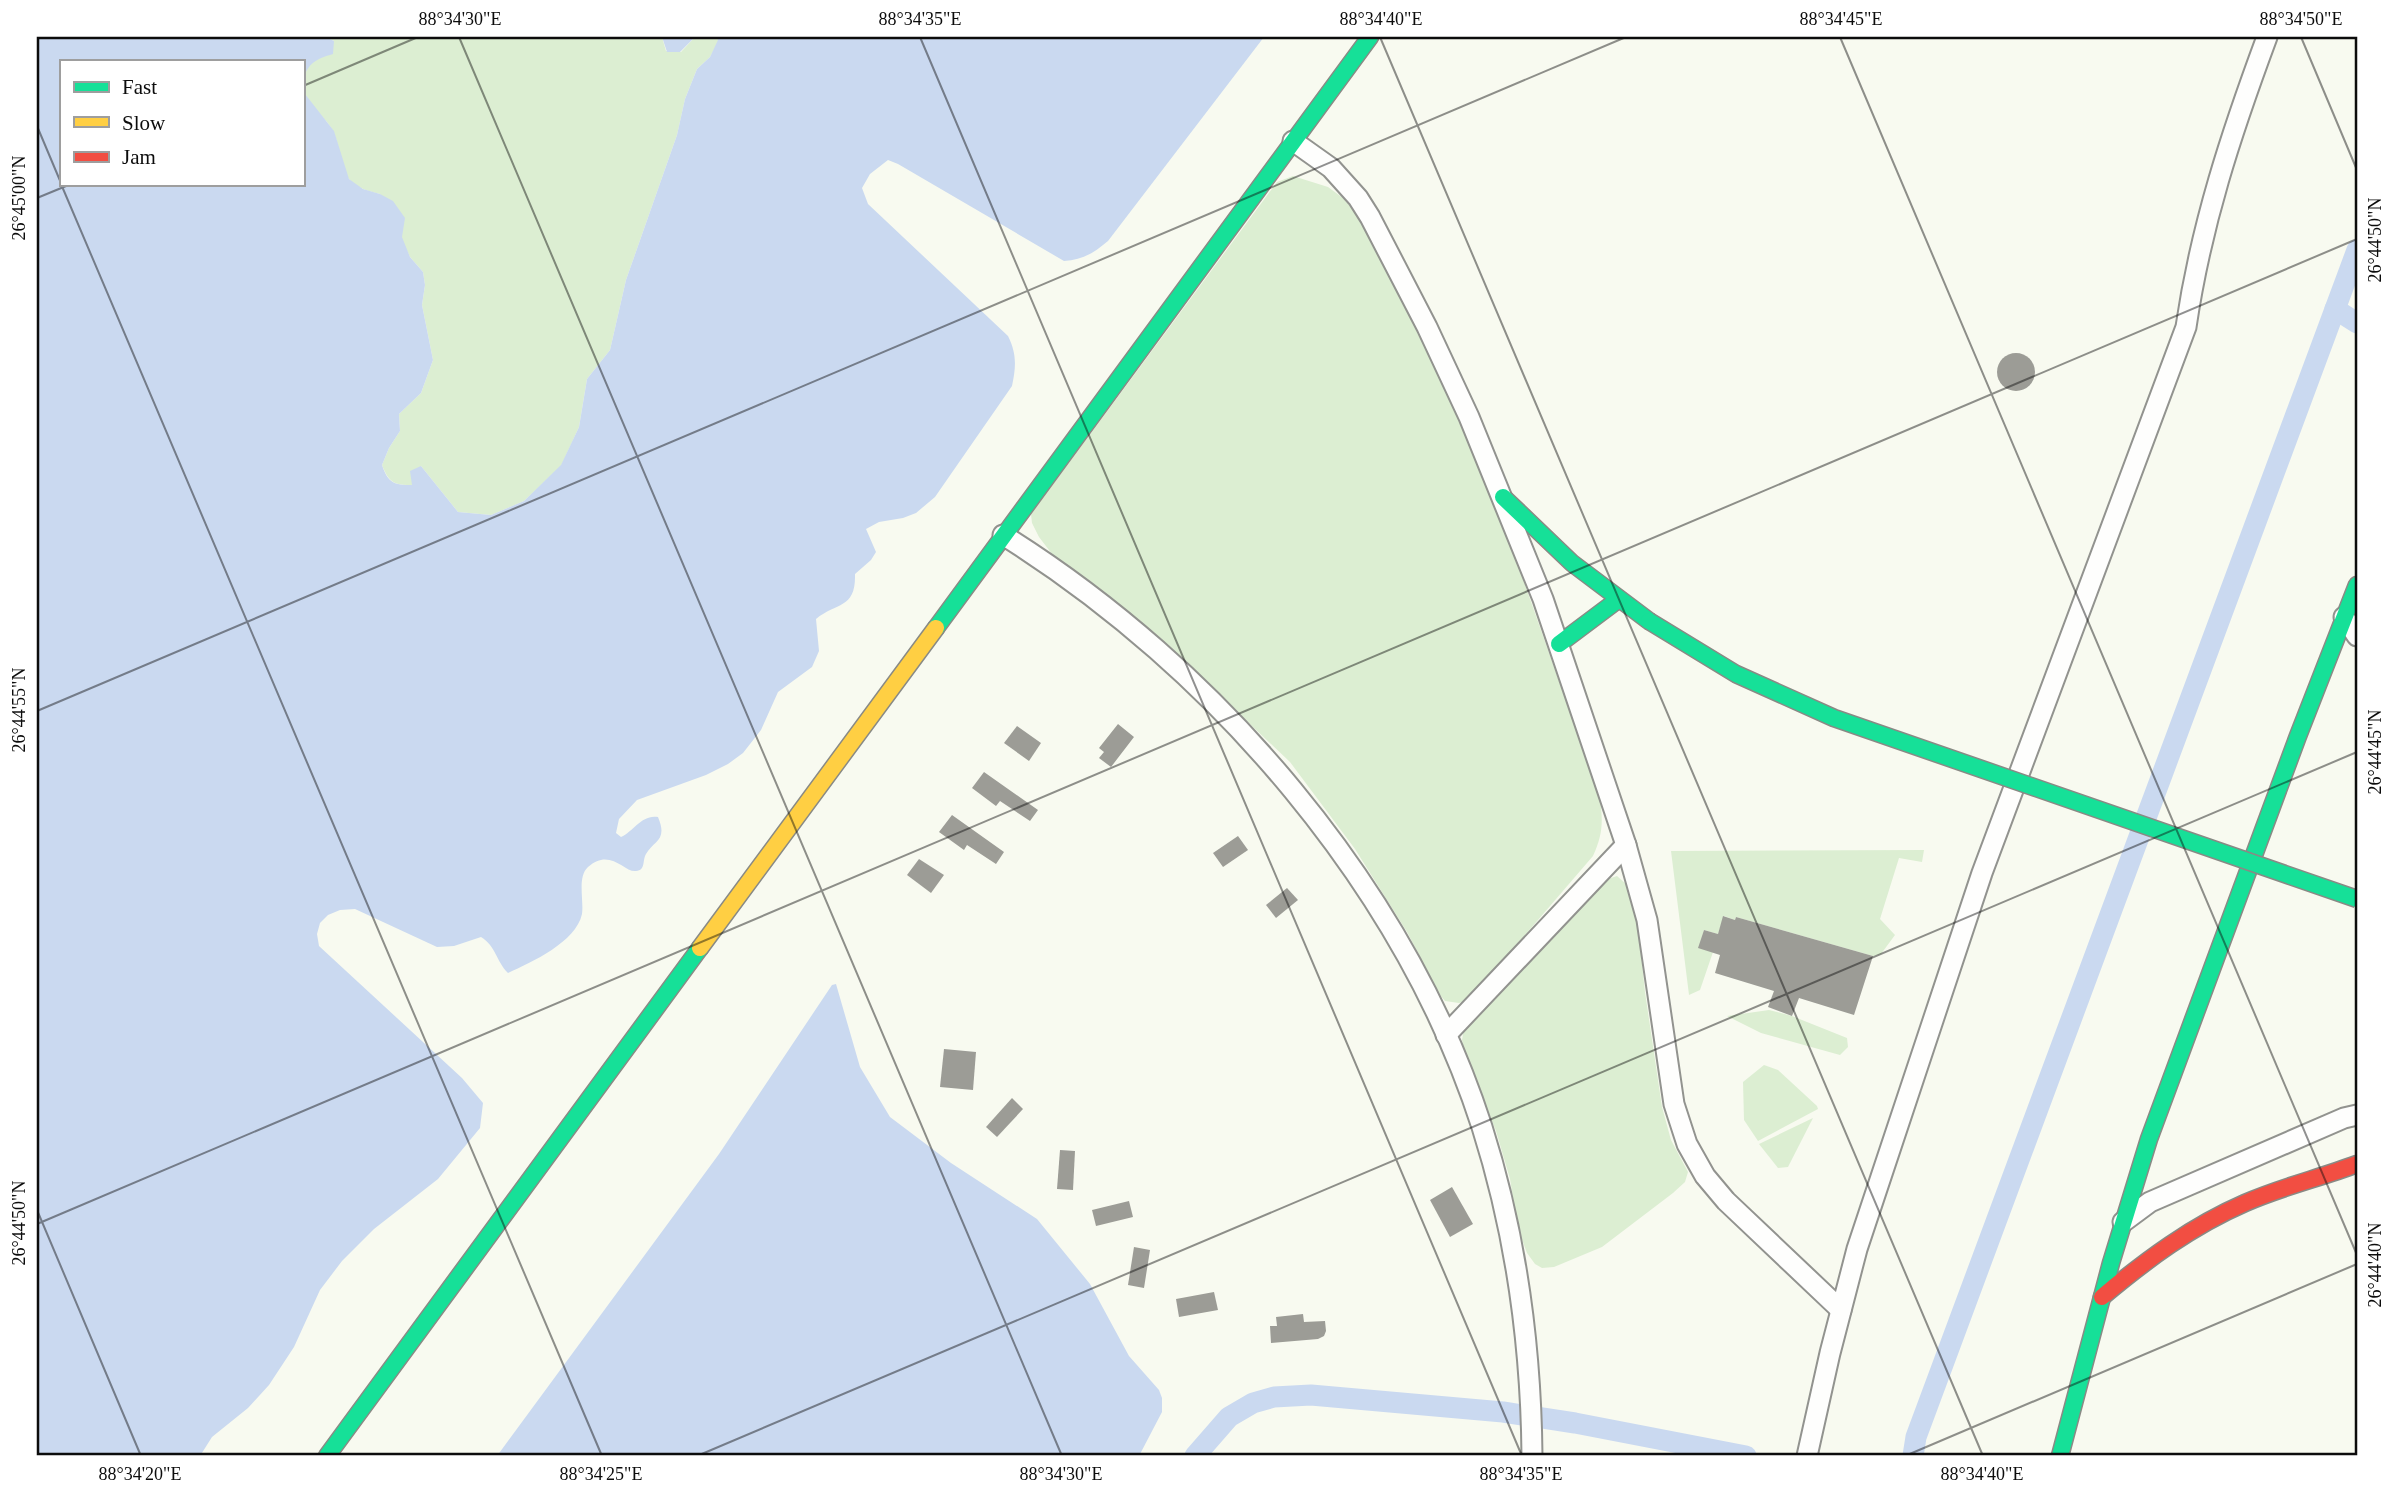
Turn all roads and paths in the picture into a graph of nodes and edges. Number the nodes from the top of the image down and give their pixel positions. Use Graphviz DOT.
graph roads {
  1 [pos="1370,37"];
  2 [pos="2267,37"];
  3 [pos="1293,141"];
  4 [pos="1503,497"];
  5 [pos="1003,535"];
  6 [pos="2357,585"];
  7 [pos="1619,599"];
  8 [pos="2344,617"];
  9 [pos="2357,636"];
  10 [pos="1559,644"];
  11 [pos="1626,845"];
  12 [pos="2357,899"];
  13 [pos="1446,1035"];
  14 [pos="2357,1115"];
  15 [pos="2357,1164"];
  16 [pos="2123,1222"];
  17 [pos="2102,1297"];
  18 [pos="1841,1310"];
  19 [pos="327,1456"];
  20 [pos="1532,1456"];
  21 [pos="1807,1456"];
  22 [pos="2060,1456"];
  1 -- 3 [label="main road"];
  2 -- 18 [label="street"];
  3 -- 4 [label="street"];
  3 -- 5 [label="main road"];
  4 -- 7 [label="main road"];
  4 -- 10 [label="street"];
  5 -- 13 [label="street"];
  5 -- 19 [label="main road"];
  6 -- 8 [label="main road"];
  7 -- 10 [label="main road"];
  7 -- 12 [label="main road, bridge"];
  8 -- 9 [label="street"];
  8 -- 16 [label="main road"];
  10 -- 11 [label="street"];
  11 -- 13 [label="street"];
  11 -- 18 [label="street"];
  13 -- 20 [label="street"];
  14 -- 16 [label="street"];
  15 -- 17 [label="main road"];
  16 -- 17 [label="main road"];
  17 -- 22 [label="main road"];
  18 -- 21 [label="street"];
}
